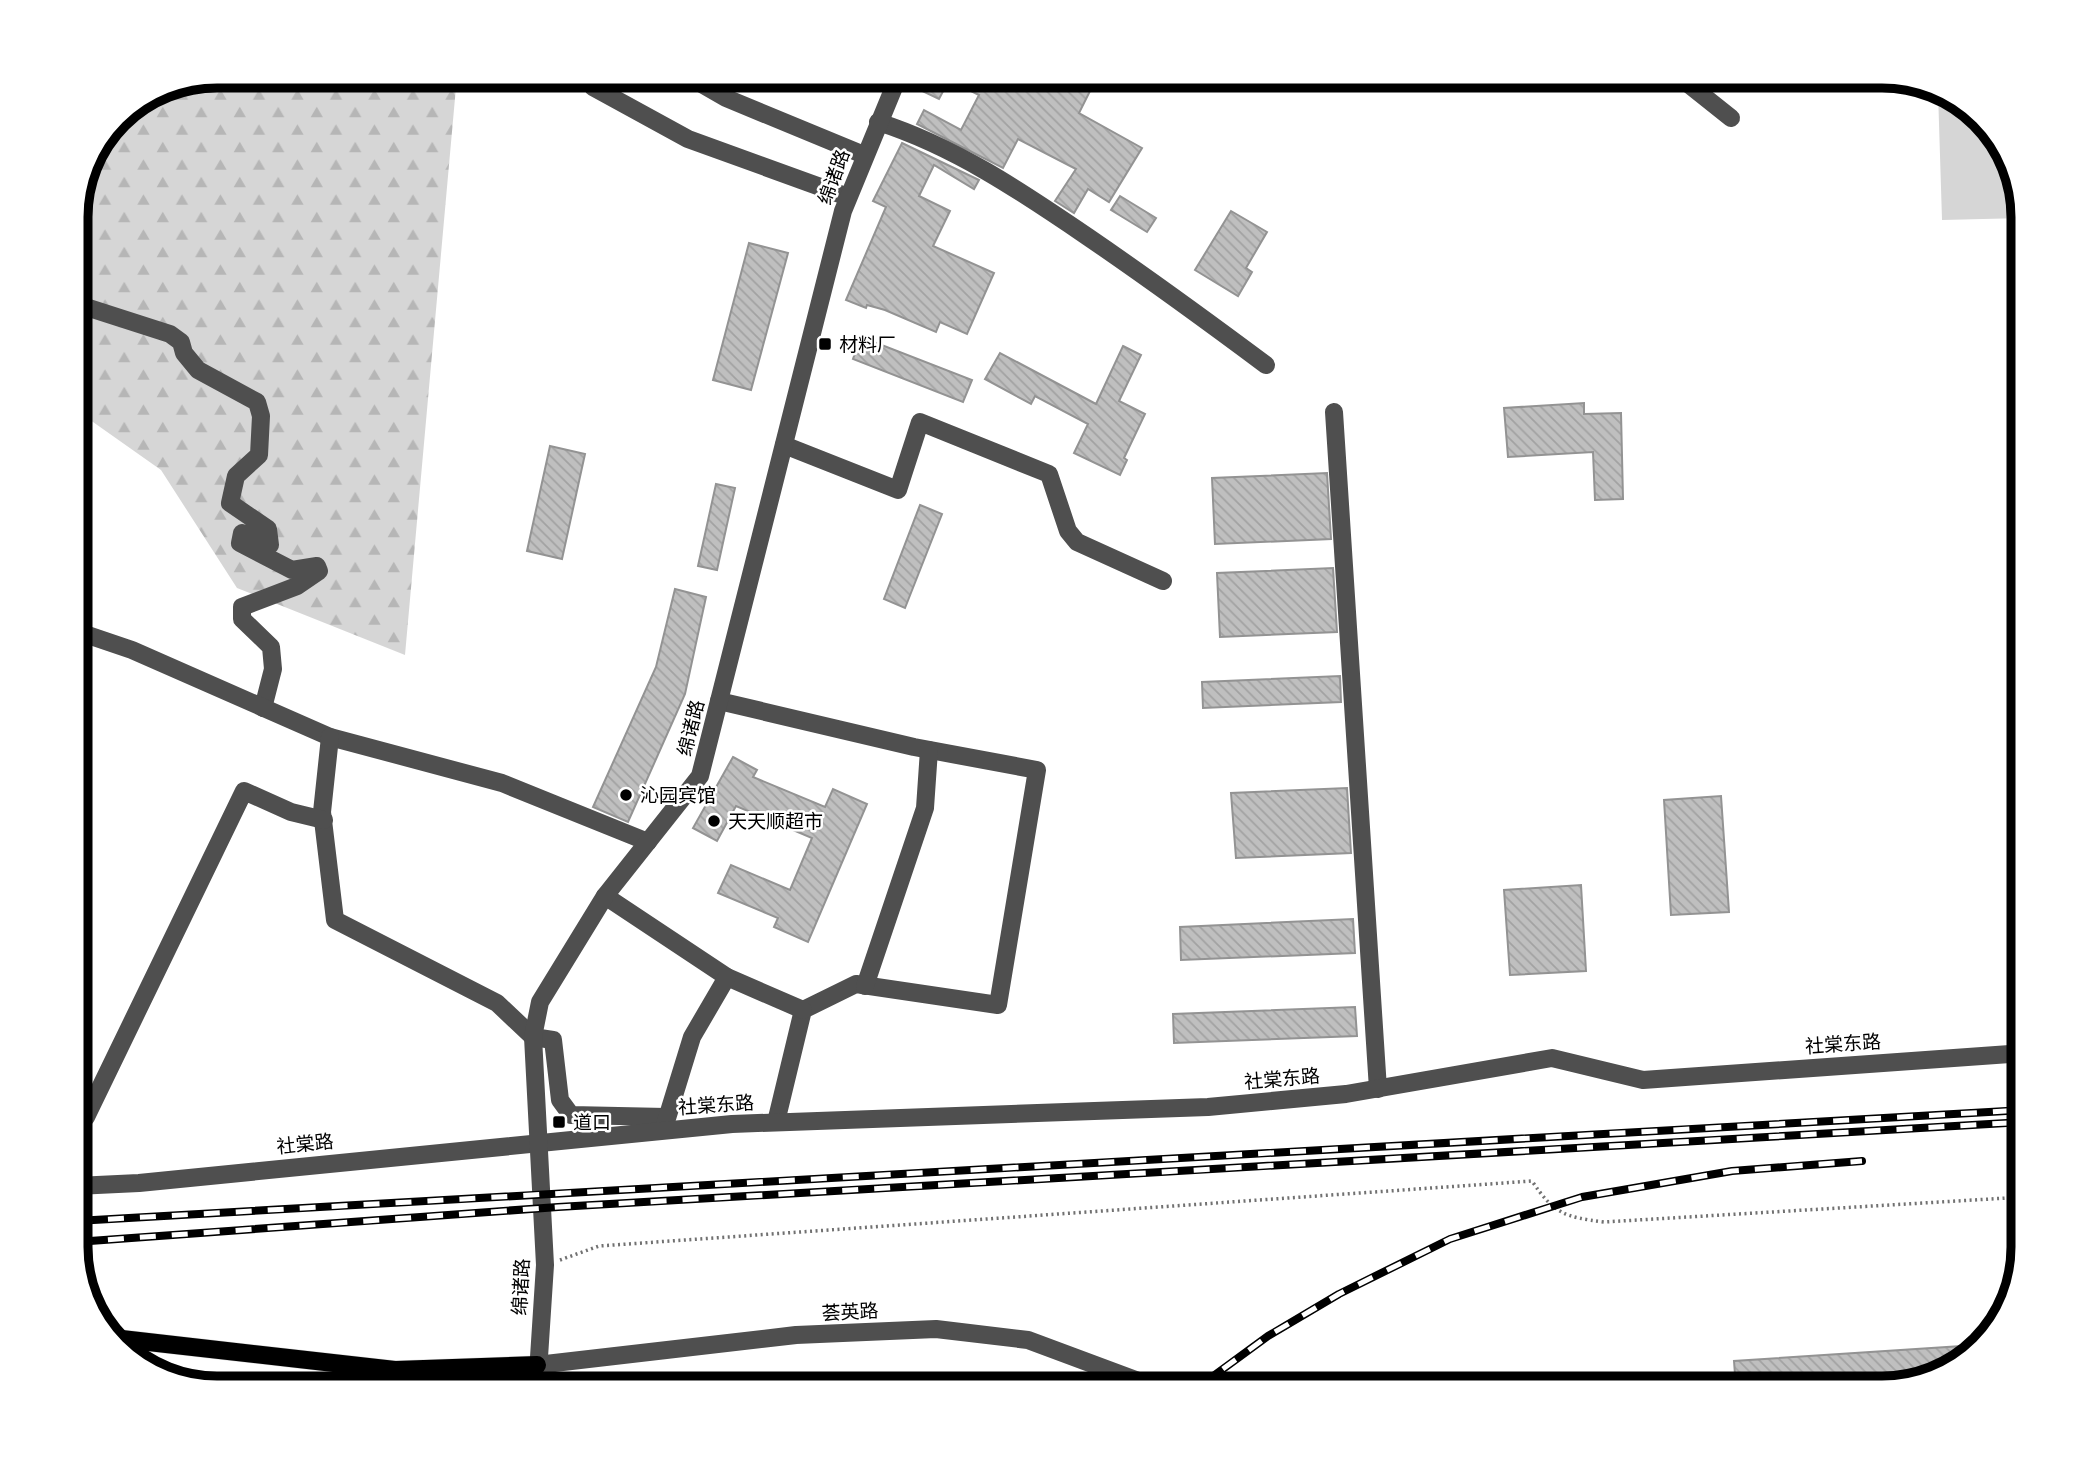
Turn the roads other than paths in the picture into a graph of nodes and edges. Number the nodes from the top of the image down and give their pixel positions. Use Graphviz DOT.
graph roads {
  1 [pos="595,88"];
  2 [pos="709,88"];
  3 [pos="893,88"];
  4 [pos="1693,88"];
  5 [pos="1731,118"];
  6 [pos="878,122"];
  7 [pos="864,155"];
  8 [pos="848,197"];
  9 [pos="88,308"];
  10 [pos="1266,365"];
  11 [pos="1334,412"];
  12 [pos="784,445"];
  13 [pos="1163,581"];
  14 [pos="88,639"];
  15 [pos="719,701"];
  16 [pos="263,708"];
  17 [pos="330,737"];
  18 [pos="929,750"];
  19 [pos="324,820"];
  20 [pos="648,842"];
  21 [pos="605,896"];
  22 [pos="727,977"];
  23 [pos="865,986"];
  24 [pos="803,1010"];
  25 [pos="533,1037"];
  26 [pos="2011,1054"];
  27 [pos="1378,1089"];
  28 [pos="88,1113"];
  29 [pos="776,1122"];
  30 [pos="665,1124"];
  31 [pos="538,1142"];
  32 [pos="88,1185"];
  33 [pos="126,1339"];
  34 [pos="537,1364"];
  35 [pos="537,1376"];
  36 [pos="1125,1376"];
  1 -- 8 [label="street"];
  2 -- 7 [label="street"];
  3 -- 6 [label="street, 绵诸路"];
  4 -- 5 [label="street"];
  6 -- 7 [label="street, 绵诸路"];
  6 -- 10 [label="street"];
  7 -- 8 [label="street, 绵诸路"];
  8 -- 12 [label="street, 绵诸路"];
  9 -- 16 [label="street"];
  11 -- 27 [label="street"];
  12 -- 13 [label="street"];
  12 -- 15 [label="street, 绵诸路"];
  14 -- 16 [label="street"];
  15 -- 18 [label="street"];
  15 -- 20 [label="street, 绵诸路"];
  16 -- 17 [label="street"];
  17 -- 19 [label="street"];
  17 -- 20 [label="street"];
  18 -- 23 [label="street"];
  18 -- 23 [label="street"];
  19 -- 25 [label="street"];
  19 -- 28 [label="street"];
  20 -- 21 [label="street, 绵诸路"];
  21 -- 22 [label="street"];
  21 -- 25 [label="street, 绵诸路"];
  22 -- 24 [label="street"];
  22 -- 30 [label="street"];
  23 -- 24 [label="street"];
  24 -- 29 [label="street"];
  25 -- 30 [label="street"];
  25 -- 31 [label="street, 绵诸路"];
  26 -- 27 [label="street, 社棠东路"];
  27 -- 29 [label="street, 社棠东路"];
  29 -- 30 [label="street, 社棠东路"];
  30 -- 31 [label="street, 社棠东路"];
  31 -- 32 [label="street, 社棠路"];
  31 -- 34 [label="street, 绵诸路"];
  33 -- 34 [label="main road"];
  34 -- 35 [label="street, 绵诸路"];
  34 -- 36 [label="street, 荟英路"];
}
